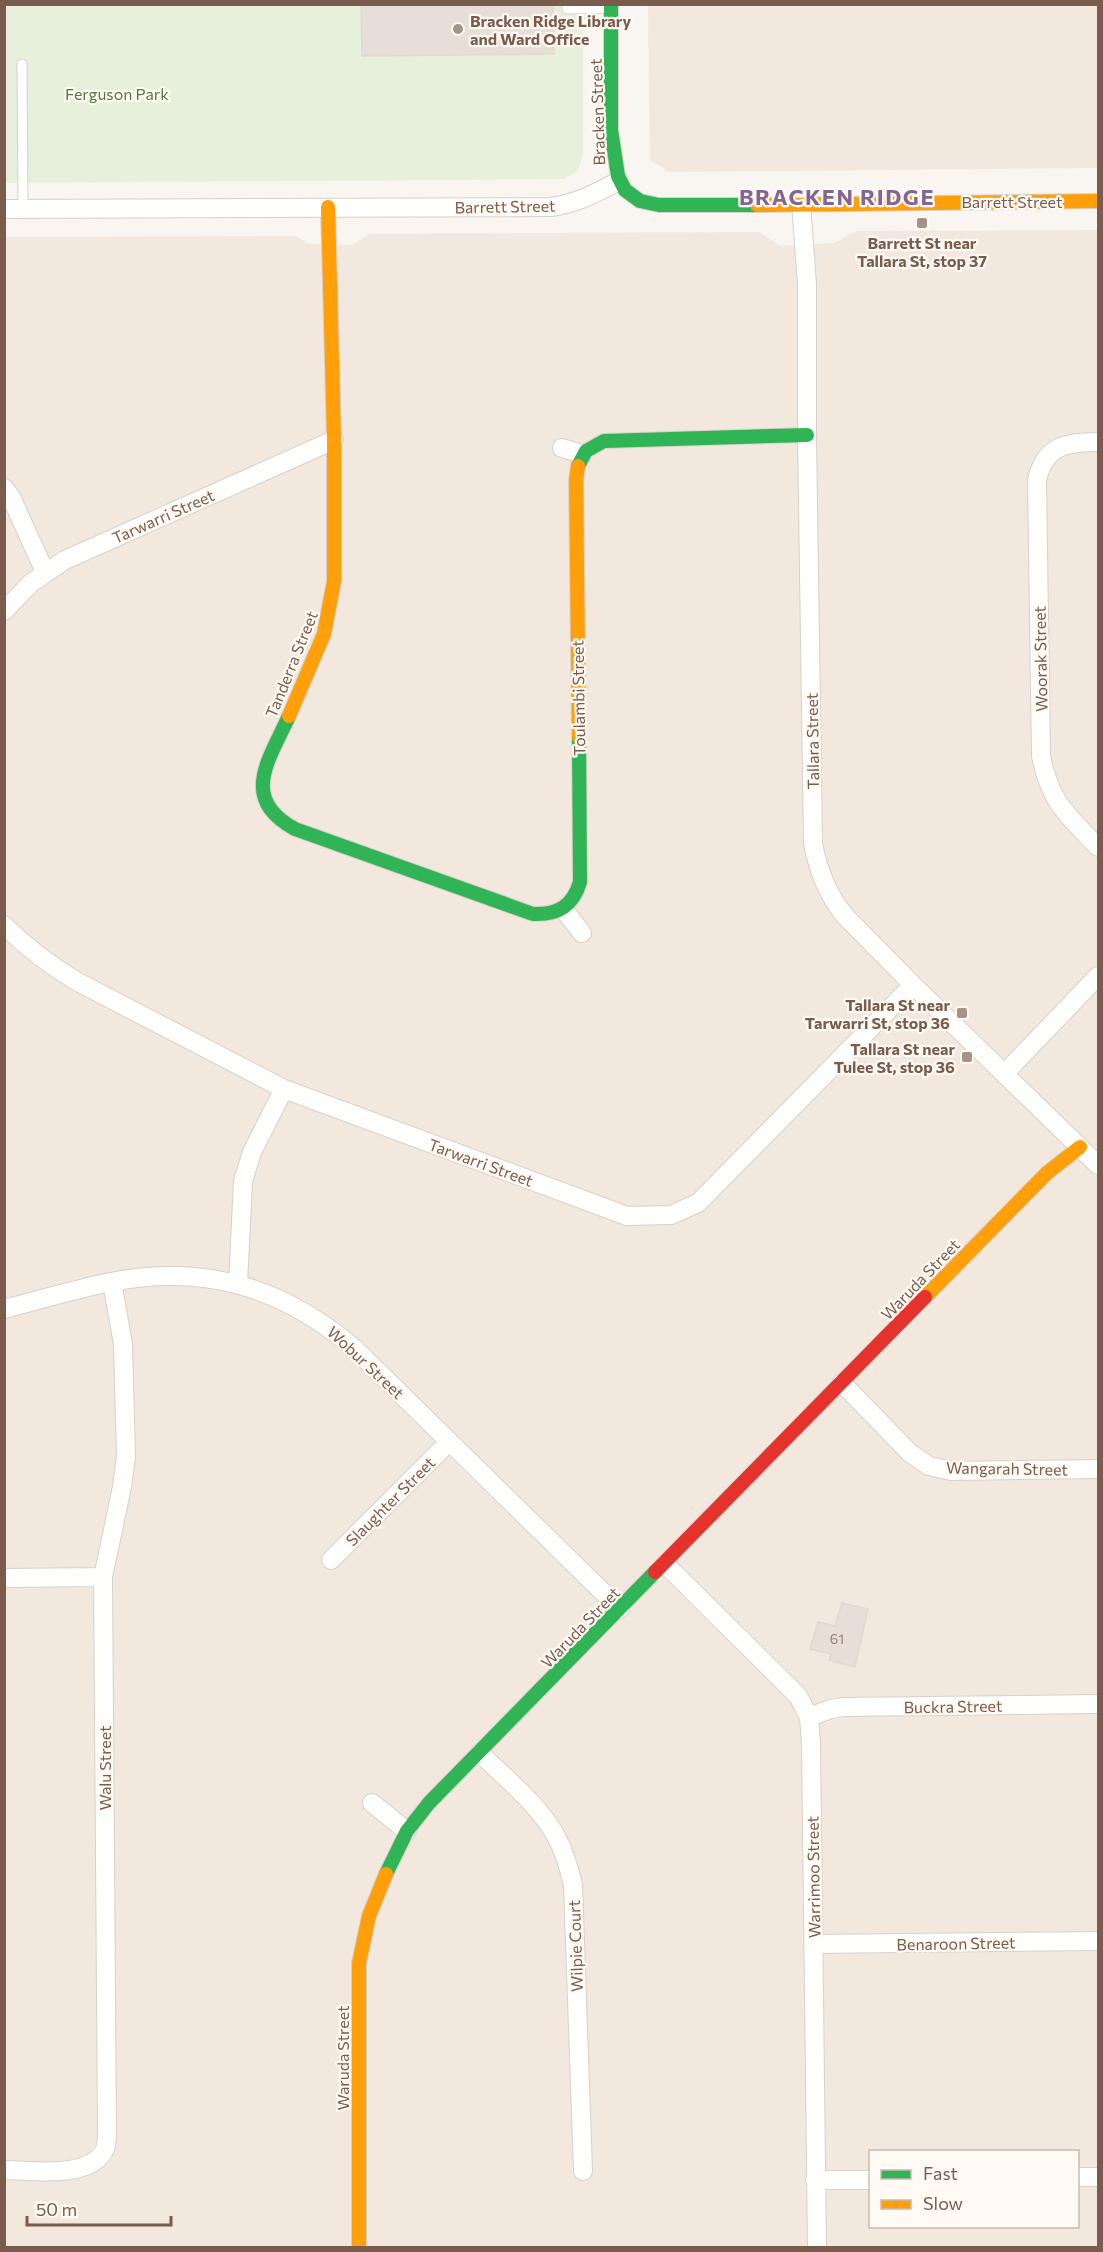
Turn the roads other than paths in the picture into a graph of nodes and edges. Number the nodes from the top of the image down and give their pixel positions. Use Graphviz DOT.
graph roads {
  1 [pos="567,4"];
  2 [pos="611,6"];
  3 [pos="22,64"];
  4 [pos="619,182"];
  5 [pos="1098,201"];
  6 [pos="801,203"];
  7 [pos="328,207"];
  8 [pos="14,208"];
  9 [pos="807,435"];
  10 [pos="334,440"];
  11 [pos="1098,442"];
  12 [pos="562,447"];
  13 [pos="582,454"];
  14 [pos="4,488"];
  15 [pos="45,572"];
  16 [pos="4,611"];
  17 [pos="1098,847"];
  18 [pos="564,910"];
  19 [pos="4,925"];
  20 [pos="582,933"];
  21 [pos="1098,976"];
  22 [pos="913,985"];
  23 [pos="1005,1073"];
  24 [pos="284,1089"];
  25 [pos="1080,1147"];
  26 [pos="1098,1165"];
  27 [pos="112,1282"];
  28 [pos="238,1284"];
  29 [pos="4,1309"];
  30 [pos="842,1383"];
  31 [pos="449,1442"];
  32 [pos="1098,1469"];
  33 [pos="331,1560"];
  34 [pos="665,1564"];
  35 [pos="103,1577"];
  36 [pos="4,1578"];
  37 [pos="620,1609"];
  38 [pos="1098,1704"];
  39 [pos="809,1717"];
  40 [pos="480,1753"];
  41 [pos="372,1803"];
  42 [pos="407,1831"];
  43 [pos="1098,1941"];
  44 [pos="814,1944"];
  45 [pos="4,2170"];
  46 [pos="583,2171"];
  47 [pos="1079,2177"];
  48 [pos="1098,2177"];
  49 [pos="815,2180"];
  50 [pos="869,2180"];
  51 [pos="359,2247"];
  52 [pos="817,2247"];
  1 -- 2 [label="lane"];
  2 -- 4 [label="street, Bracken Street"];
  3 -- 8 [label="lane"];
  4 -- 6 [label="street, Barrett Street"];
  4 -- 7 [label="street, Barrett Street"];
  5 -- 6 [label="street, Barrett Street"];
  6 -- 9 [label="street, Tallara Street"];
  7 -- 8 [label="street, Barrett Street"];
  7 -- 10 [label="street, Tanderra Street"];
  9 -- 13 [label="street"];
  9 -- 22 [label="street, Tallara Street"];
  10 -- 15 [label="street, Tarwarri Street"];
  10 -- 18 [label="street, Tanderra Street"];
  11 -- 17 [label="street, Woorak Street"];
  12 -- 13 [label="street"];
  13 -- 18 [label="street, Toulambi Street"];
  14 -- 15 [label="street"];
  15 -- 16 [label="street, Tarwarri Street"];
  18 -- 20 [label="street"];
  19 -- 24 [label="street, Tarwarri Street"];
  21 -- 23 [label="street"];
  22 -- 23 [label="street, Tallara Street"];
  22 -- 24 [label="street, Tarwarri Street"];
  23 -- 25 [label="street, Tallara Street"];
  24 -- 28 [label="street"];
  25 -- 26 [label="street, Tallara Street"];
  25 -- 30 [label="street, Waruda Street"];
  27 -- 28 [label="street, Wobur Street"];
  27 -- 29 [label="street, Wobur Street"];
  27 -- 35 [label="street, Walu Street"];
  28 -- 31 [label="street, Wobur Street"];
  30 -- 32 [label="street, Wangarah Street"];
  30 -- 34 [label="street, Waruda Street"];
  31 -- 33 [label="street, Slaughter Street"];
  31 -- 37 [label="street, Wobur Street"];
  34 -- 37 [label="street, Waruda Street"];
  34 -- 39 [label="street, Warrimoo Street"];
  35 -- 36 [label="street"];
  35 -- 45 [label="street, Walu Street"];
  37 -- 40 [label="street, Waruda Street"];
  38 -- 39 [label="street, Buckra Street"];
  39 -- 44 [label="street, Warrimoo Street"];
  40 -- 42 [label="street, Waruda Street"];
  40 -- 46 [label="street, Wilpie Court"];
  41 -- 42 [label="street"];
  42 -- 51 [label="street, Waruda Street"];
  43 -- 44 [label="street, Benaroon Street"];
  44 -- 49 [label="street, Warrimoo Street"];
  47 -- 48 [label="street"];
  49 -- 50 [label="street"];
  49 -- 52 [label="street, Warrimoo Street"];
}
